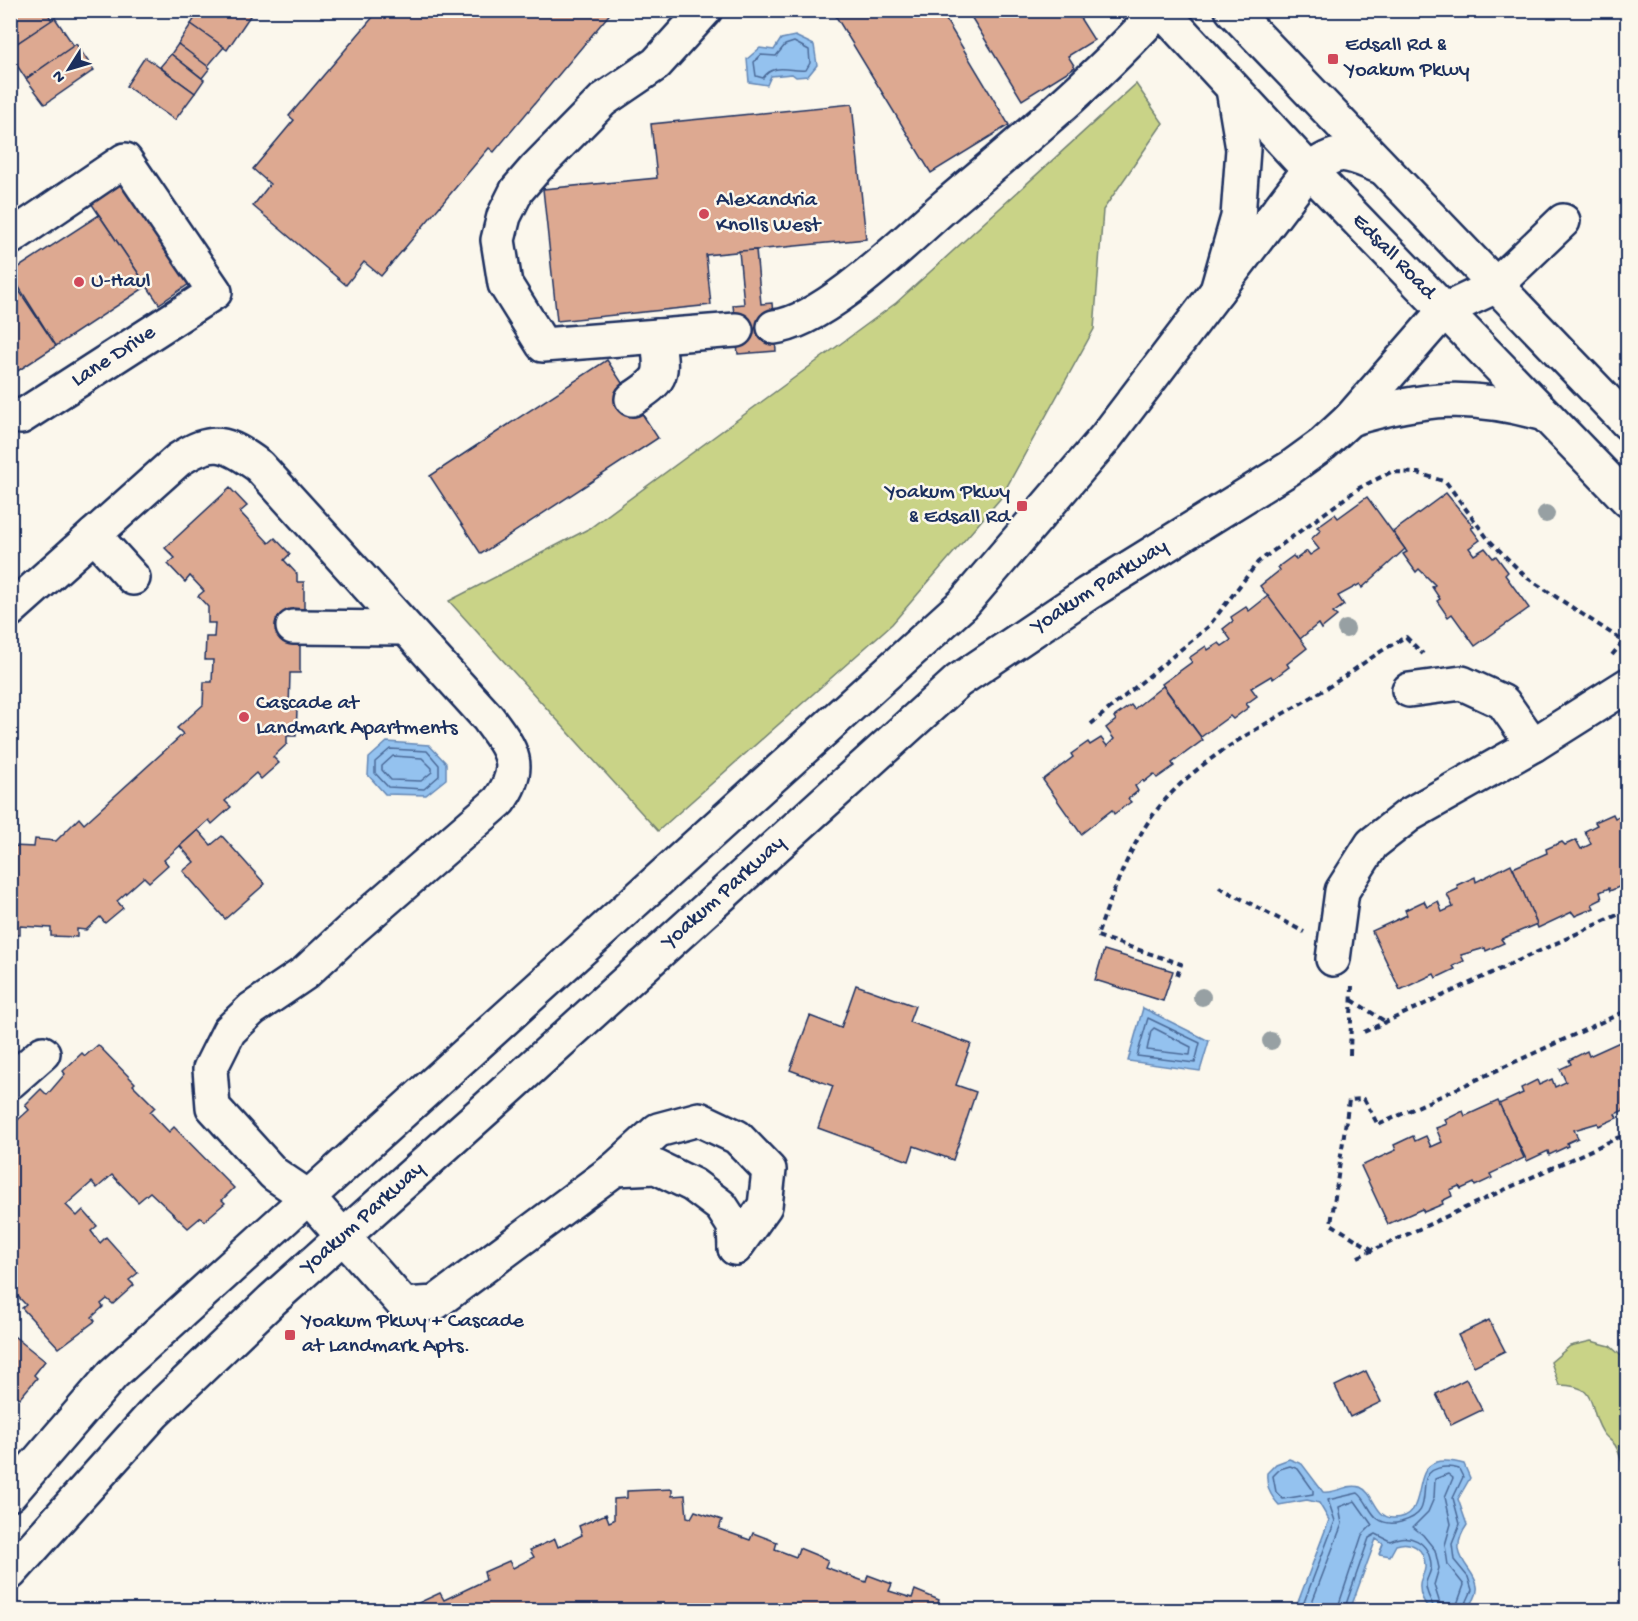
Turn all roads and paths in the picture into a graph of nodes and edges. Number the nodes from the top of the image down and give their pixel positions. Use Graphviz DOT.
graph roads {
  1 [pos="705,10"];
  2 [pos="1160,10"];
  3 [pos="1232,10"];
  4 [pos="1233,89"];
  5 [pos="1381,167"];
  6 [pos="1309,170"];
  7 [pos="1563,220"];
  8 [pos="10,238"];
  9 [pos="1494,287"];
  10 [pos="1217,291"];
  11 [pos="1445,310"];
  12 [pos="774,327"];
  13 [pos="735,330"];
  14 [pos="658,336"];
  15 [pos="632,399"];
  16 [pos="10,414"];
  17 [pos="1544,414"];
  18 [pos="1350,419"];
  19 [pos="1628,423"];
  20 [pos="1628,500"];
  21 [pos="94,535"];
  22 [pos="133,578"];
  23 [pos="10,610"];
  24 [pos="293,627"];
  25 [pos="404,628"];
  26 [pos="1628,636"];
  27 [pos="1623,642"];
  28 [pos="1427,656"];
  29 [pos="1609,659"];
  30 [pos="1628,685"];
  31 [pos="1409,690"];
  32 [pos="1091,724"];
  33 [pos="1533,745"];
  34 [pos="1219,887"];
  35 [pos="1628,910"];
  36 [pos="1307,934"];
  37 [pos="1343,968"];
  38 [pos="1177,976"];
  39 [pos="1352,1000"];
  40 [pos="1628,1010"];
  41 [pos="1386,1022"];
  42 [pos="1365,1032"];
  43 [pos="43,1053"];
  44 [pos="1350,1055"];
  45 [pos="10,1083"];
  46 [pos="1628,1133"];
  47 [pos="615,1169"];
  48 [pos="308,1197"];
  49 [pos="345,1235"];
  50 [pos="1373,1250"];
  51 [pos="1358,1257"];
  52 [pos="10,1494"];
  53 [pos="10,1573"];
  1 -- 14 [label="street"];
  2 -- 4 [label="street, Edsall Road"];
  2 -- 12 [label="street"];
  3 -- 5 [label="street"];
  4 -- 6 [label="street, Edsall Road"];
  4 -- 10 [label="street"];
  5 -- 6 [label="street"];
  5 -- 9 [label="street"];
  6 -- 10 [label="street"];
  6 -- 11 [label="street, Edsall Road"];
  7 -- 9 [label="street, Yoakum Parkway"];
  8 -- 16 [label="street, Lane Drive"];
  9 -- 11 [label="street, Yoakum Parkway"];
  9 -- 19 [label="street"];
  10 -- 48 [label="street"];
  11 -- 17 [label="street, Edsall Road"];
  11 -- 18 [label="street, Yoakum Parkway"];
  13 -- 14 [label="street"];
  14 -- 15 [label="street"];
  17 -- 18 [label="street"];
  17 -- 20 [label="street, Edsall Road"];
  18 -- 49 [label="street, Yoakum Parkway"];
  21 -- 22 [label="street"];
  21 -- 23 [label="street"];
  21 -- 25 [label="street"];
  24 -- 25 [label="street"];
  25 -- 48 [label="street"];
  26 -- 27 [label="path"];
  27 -- 29 [label="path"];
  27 -- 32 [label="path"];
  28 -- 38 [label="path"];
  30 -- 33 [label="street"];
  31 -- 33 [label="street"];
  33 -- 37 [label="street"];
  34 -- 36 [label="path"];
  35 -- 41 [label="path"];
  37 -- 39 [label="path"];
  39 -- 41 [label="path"];
  39 -- 44 [label="path"];
  40 -- 50 [label="path"];
  41 -- 42 [label="path"];
  43 -- 45 [label="street"];
  46 -- 50 [label="path"];
  47 -- 47 [label="street"];
  47 -- 49 [label="street"];
  48 -- 49 [label="street"];
  48 -- 52 [label="street"];
  49 -- 53 [label="street, Yoakum Parkway"];
  50 -- 51 [label="path"];
}
